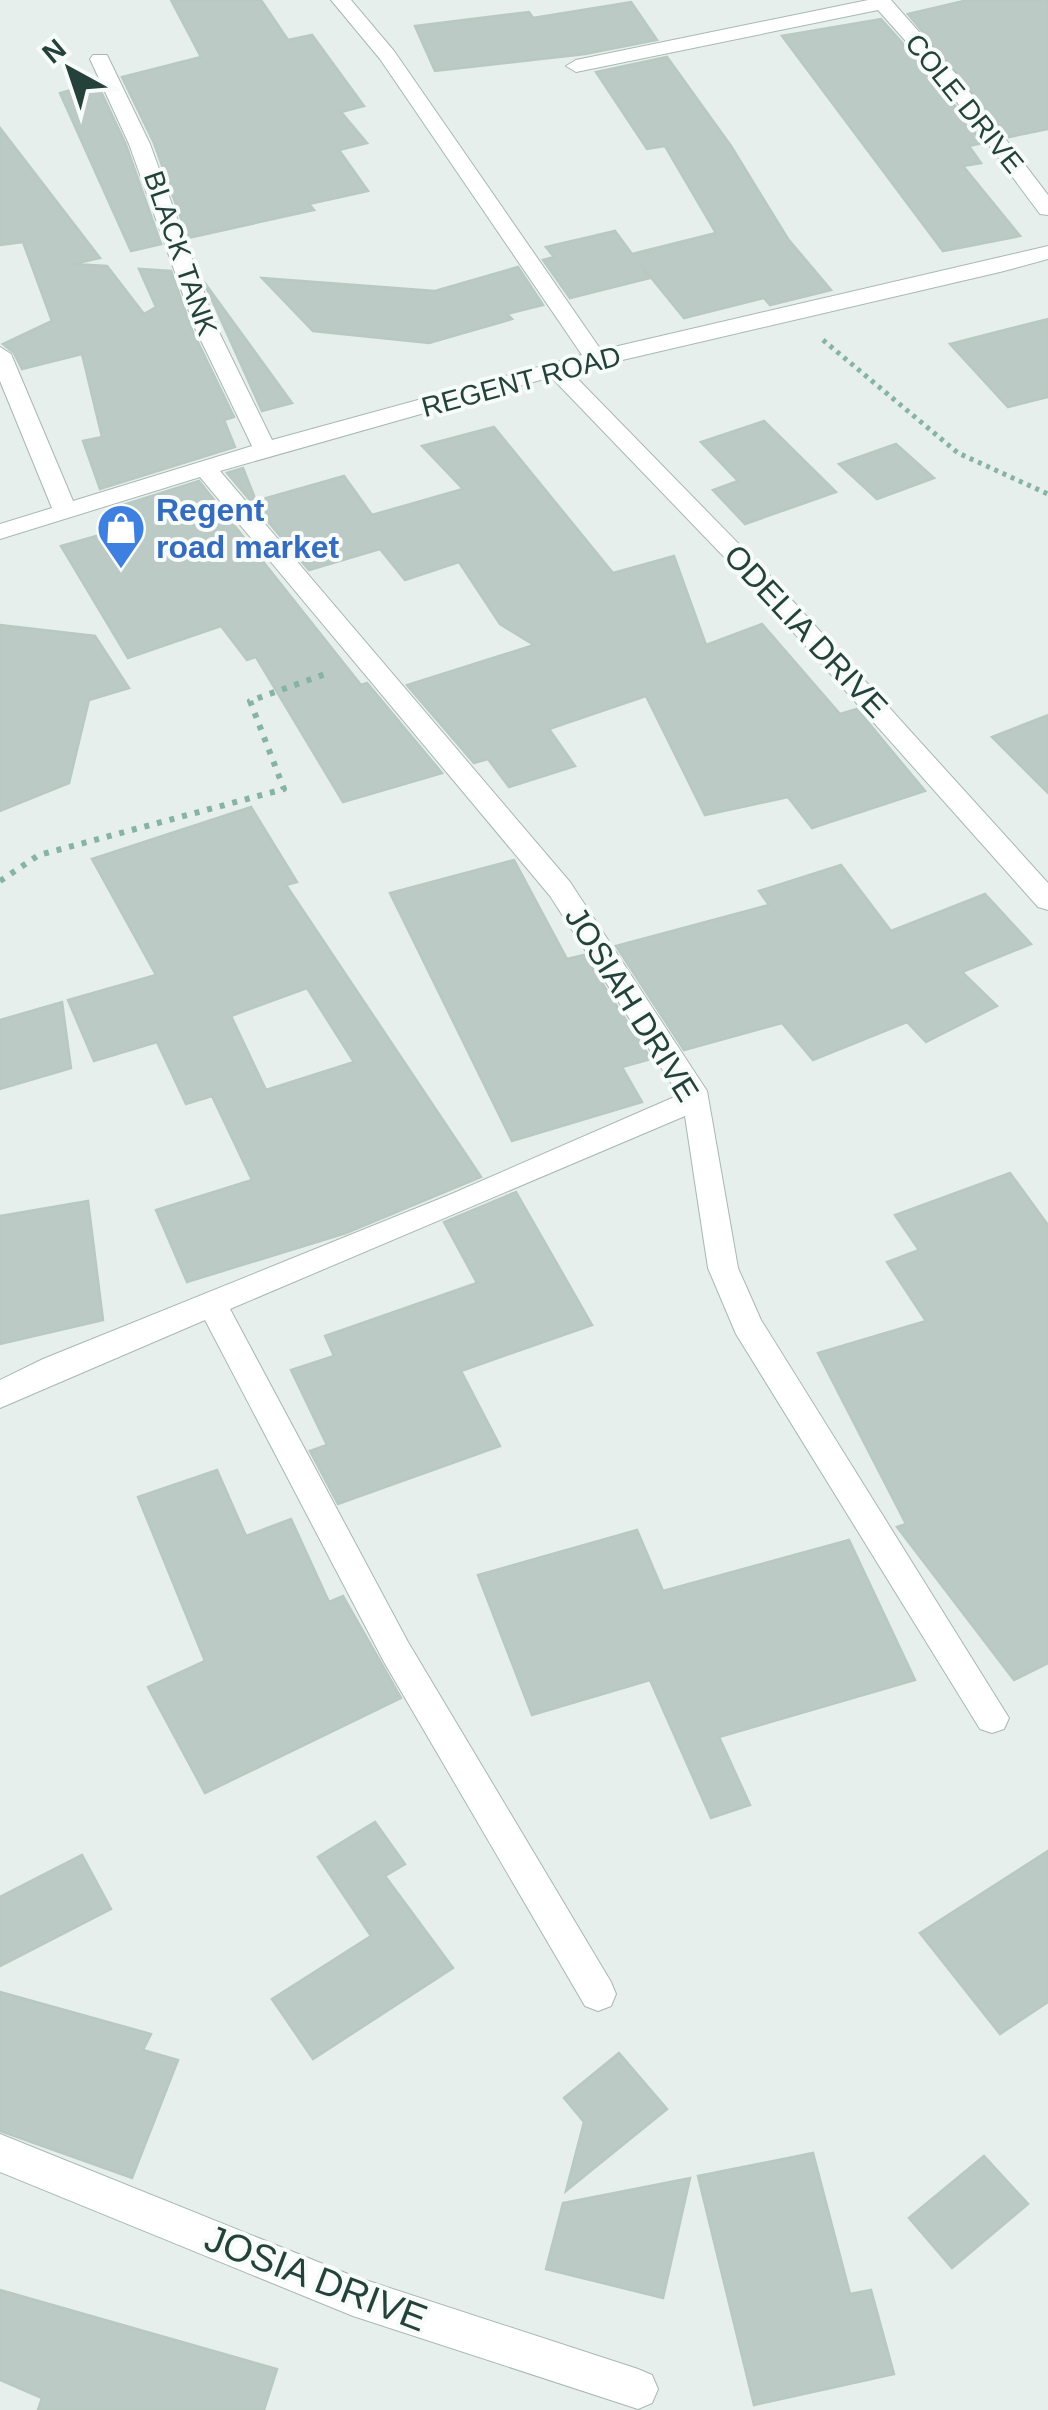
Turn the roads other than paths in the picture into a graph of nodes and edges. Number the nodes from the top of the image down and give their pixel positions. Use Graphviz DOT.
graph roads {
  1 [pos="341,0"];
  2 [pos="881,1"];
  3 [pos="100,59"];
  4 [pos="576,66"];
  5 [pos="1048,208"];
  6 [pos="1048,252"];
  7 [pos="0,354"];
  8 [pos="596,359"];
  9 [pos="557,370"];
  10 [pos="264,446"];
  11 [pos="204,465"];
  12 [pos="66,510"];
  13 [pos="0,532"];
  14 [pos="1048,900"];
  15 [pos="697,1099"];
  16 [pos="211,1302"];
  17 [pos="0,1395"];
  18 [pos="992,1718"];
  19 [pos="598,1994"];
  20 [pos="0,2153"];
  21 [pos="638,2389"];
  1 -- 8 [label="street"];
  2 -- 4 [label="street"];
  2 -- 5 [label="street, COLE DRIVE"];
  3 -- 10 [label="street, BLACK TANK"];
  6 -- 8 [label="street, REGENT ROAD"];
  7 -- 12 [label="street"];
  8 -- 9 [label="street, REGENT ROAD"];
  9 -- 10 [label="street, REGENT ROAD"];
  9 -- 14 [label="street, ODELIA DRIVE"];
  10 -- 11 [label="street, REGENT ROAD"];
  11 -- 12 [label="street, REGENT ROAD"];
  11 -- 15 [label="street, JOSIAH DRIVE"];
  12 -- 13 [label="street, REGENT ROAD"];
  15 -- 16 [label="street"];
  15 -- 18 [label="street, JOSIAH DRIVE"];
  16 -- 17 [label="street"];
  16 -- 19 [label="street"];
  20 -- 21 [label="street, JOSIA DRIVE"];
}
